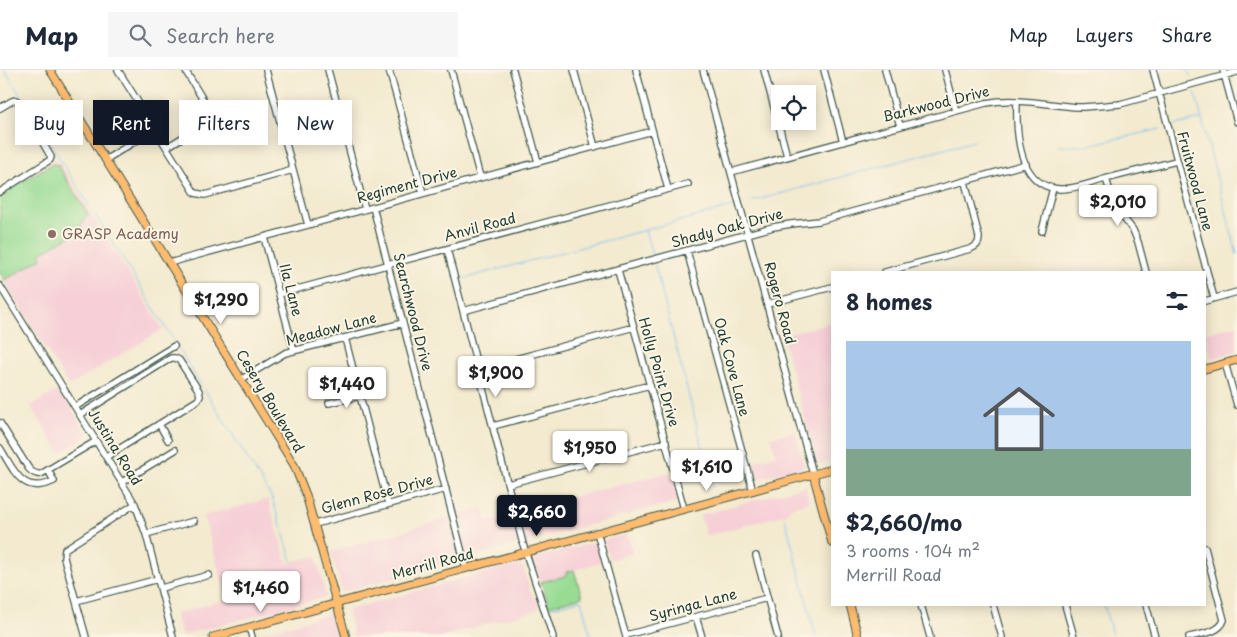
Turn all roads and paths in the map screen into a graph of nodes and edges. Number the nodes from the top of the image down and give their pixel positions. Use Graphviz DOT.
graph roads {
  1 [pos="50,70"];
  2 [pos="118,70"];
  3 [pos="184,70"];
  4 [pos="266,70"];
  5 [pos="328,70"];
  6 [pos="389,70"];
  7 [pos="451,70"];
  8 [pos="513,70"];
  9 [pos="574,70"];
  10 [pos="636,70"];
  11 [pos="703,70"];
  12 [pos="764,70"];
  13 [pos="824,70"];
  14 [pos="884,70"];
  15 [pos="945,70"];
  16 [pos="1152,70"];
  17 [pos="1237,72"];
  18 [pos="1224,73"];
  19 [pos="1159,93"];
  20 [pos="137,100"];
  21 [pos="1017,102"];
  22 [pos="0,108"];
  23 [pos="956,111"];
  24 [pos="1237,122"];
  25 [pos="900,126"];
  26 [pos="652,131"];
  27 [pos="843,142"];
  28 [pos="128,145"];
  29 [pos="167,147"];
  30 [pos="595,147"];
  31 [pos="787,156"];
  32 [pos="105,160"];
  33 [pos="1176,161"];
  34 [pos="538,162"];
  35 [pos="1026,164"];
  36 [pos="293,170"];
  37 [pos="731,172"];
  38 [pos="480,178"];
  39 [pos="1106,179"];
  40 [pos="965,182"];
  41 [pos="688,184"];
  42 [pos="1053,188"];
  43 [pos="668,189"];
  44 [pos="0,192"];
  45 [pos="423,193"];
  46 [pos="373,207"];
  47 [pos="365,209"];
  48 [pos="308,225"];
  49 [pos="1042,231"];
  50 [pos="748,234"];
  51 [pos="264,237"];
  52 [pos="447,249"];
  53 [pos="687,250"];
  54 [pos="169,262"];
  55 [pos="388,265"];
  56 [pos="618,270"];
  57 [pos="889,271"];
  58 [pos="1146,271"];
  59 [pos="0,286"];
  60 [pos="831,287"];
  61 [pos="1237,292"];
  62 [pos="279,294"];
  63 [pos="1214,298"];
  64 [pos="1206,300"];
  65 [pos="767,304"];
  66 [pos="463,310"];
  67 [pos="403,322"];
  68 [pos="634,327"];
  69 [pos="345,338"];
  70 [pos="174,346"];
  71 [pos="294,351"];
  72 [pos="1237,360"];
  73 [pos="1226,364"];
  74 [pos="478,369"];
  75 [pos="1206,369"];
  76 [pos="242,379"];
  77 [pos="650,384"];
  78 [pos="360,396"];
  79 [pos="329,403"];
  80 [pos="1237,405"];
  81 [pos="75,407"];
  82 [pos="80,415"];
  83 [pos="0,423"];
  84 [pos="159,424"];
  85 [pos="493,426"];
  86 [pos="168,440"];
  87 [pos="96,441"];
  88 [pos="666,442"];
  89 [pos="0,448"];
  90 [pos="174,450"];
  91 [pos="106,457"];
  92 [pos="831,469"];
  93 [pos="48,470"];
  94 [pos="813,474"];
  95 [pos="122,482"];
  96 [pos="508,484"];
  97 [pos="446,489"];
  98 [pos="753,491"];
  99 [pos="135,504"];
  100 [pos="388,504"];
  101 [pos="684,509"];
  102 [pos="194,521"];
  103 [pos="315,524"];
  104 [pos="597,532"];
  105 [pos="146,534"];
  106 [pos="831,538"];
  107 [pos="526,552"];
  108 [pos="1206,552"];
  109 [pos="756,556"];
  110 [pos="466,568"];
  111 [pos="209,575"];
  112 [pos="158,579"];
  113 [pos="161,588"];
  114 [pos="768,598"];
  115 [pos="76,601"];
  116 [pos="336,604"];
  117 [pos="850,606"];
  118 [pos="921,606"];
  119 [pos="993,606"];
  120 [pos="1065,606"];
  121 [pos="1146,606"];
  122 [pos="696,617"];
  123 [pos="249,628"];
  124 [pos="626,636"];
  125 [pos="86,637"];
  126 [pos="173,637"];
  127 [pos="213,637"];
  128 [pos="252,637"];
  129 [pos="346,637"];
  130 [pos="553,637"];
  131 [pos="702,637"];
  132 [pos="778,637"];
  133 [pos="858,637"];
  134 [pos="930,637"];
  135 [pos="1002,637"];
  136 [pos="1074,637"];
  137 [pos="1155,637"];
  138 [pos="1189,637"];
  1 -- 32 [label="main road, Cesery Boulevard"];
  2 -- 20 [label="street"];
  3 -- 29 [label="street"];
  4 -- 36 [label="street"];
  5 -- 47 [label="street"];
  6 -- 45 [label="street"];
  7 -- 38 [label="street"];
  8 -- 34 [label="street"];
  9 -- 30 [label="street"];
  10 -- 26 [label="street"];
  11 -- 37 [label="street, Rogero Road"];
  12 -- 31 [label="street"];
  13 -- 27 [label="street"];
  14 -- 25 [label="street"];
  15 -- 23 [label="street"];
  16 -- 19 [label="street, Fruitwood Lane"];
  17 -- 18 [label="street, Barkwood Drive"];
  18 -- 19 [label="street, Barkwood Drive"];
  18 -- 24 [label="street"];
  19 -- 21 [label="street, Barkwood Drive"];
  19 -- 33 [label="street, Fruitwood Lane"];
  21 -- 23 [label="street, Barkwood Drive"];
  21 -- 35 [label="street"];
  22 -- 44 [label="street"];
  23 -- 25 [label="street, Barkwood Drive"];
  25 -- 27 [label="street, Barkwood Drive"];
  26 -- 30 [label="street, Regiment Drive"];
  26 -- 43 [label="street"];
  27 -- 31 [label="street, Barkwood Drive"];
  28 -- 32 [label="street"];
  29 -- 36 [label="street"];
  30 -- 34 [label="street, Regiment Drive"];
  31 -- 37 [label="street, Barkwood Drive"];
  32 -- 54 [label="main road, Cesery Boulevard"];
  33 -- 39 [label="street"];
  33 -- 63 [label="street, Fruitwood Lane"];
  34 -- 38 [label="street, Regiment Drive"];
  35 -- 40 [label="street, Shady Oak Drive"];
  35 -- 42 [label="street"];
  36 -- 48 [label="street"];
  37 -- 50 [label="street, Rogero Road"];
  38 -- 45 [label="street, Regiment Drive"];
  39 -- 42 [label="street"];
  39 -- 58 [label="street"];
  40 -- 50 [label="street, Shady Oak Drive"];
  40 -- 57 [label="street"];
  41 -- 43 [label="street, Anvil Road"];
  42 -- 49 [label="street"];
  43 -- 52 [label="street, Anvil Road"];
  45 -- 46 [label="street, Regiment Drive"];
  46 -- 47 [label="street, Regiment Drive"];
  46 -- 55 [label="street, Searchwood Drive"];
  47 -- 48 [label="street, Regiment Drive"];
  48 -- 51 [label="street, Regiment Drive"];
  50 -- 53 [label="street, Shady Oak Drive"];
  50 -- 65 [label="street, Rogero Road"];
  51 -- 54 [label="street, Regiment Drive"];
  51 -- 62 [label="street, Ila Lane"];
  52 -- 55 [label="street, Anvil Road"];
  52 -- 66 [label="street"];
  53 -- 56 [label="street, Shady Oak Drive"];
  53 -- 98 [label="street, Oak Cove Lane"];
  54 -- 76 [label="main road, Cesery Boulevard"];
  55 -- 62 [label="street, Anvil Road"];
  55 -- 67 [label="street, Searchwood Drive"];
  56 -- 66 [label="street, Shady Oak Drive"];
  56 -- 68 [label="street, Holly Point Drive"];
  59 -- 81 [label="street, Justina Road"];
  60 -- 65 [label="street"];
  61 -- 63 [label="street"];
  62 -- 71 [label="street, Ila Lane"];
  63 -- 64 [label="street"];
  65 -- 94 [label="street, Rogero Road"];
  66 -- 74 [label="street"];
  67 -- 69 [label="street, Meadow Lane"];
  67 -- 97 [label="street, Searchwood Drive"];
  68 -- 74 [label="street"];
  68 -- 77 [label="street, Holly Point Drive"];
  69 -- 71 [label="street, Meadow Lane"];
  69 -- 78 [label="street"];
  70 -- 81 [label="street"];
  71 -- 76 [label="street, Meadow Lane"];
  72 -- 73 [label="main road"];
  73 -- 75 [label="main road"];
  73 -- 80 [label="street"];
  74 -- 85 [label="street"];
  76 -- 103 [label="main road, Cesery Boulevard"];
  77 -- 85 [label="street"];
  77 -- 88 [label="street, Holly Point Drive"];
  78 -- 79 [label="street"];
  78 -- 100 [label="street"];
  81 -- 82 [label="street, Justina Road"];
  82 -- 84 [label="street"];
  82 -- 87 [label="street, Justina Road"];
  83 -- 93 [label="street"];
  84 -- 86 [label="street"];
  84 -- 91 [label="street"];
  85 -- 96 [label="street"];
  87 -- 91 [label="street, Justina Road"];
  87 -- 93 [label="street"];
  88 -- 96 [label="street"];
  88 -- 101 [label="street, Holly Point Drive"];
  89 -- 93 [label="street"];
  90 -- 95 [label="street"];
  91 -- 95 [label="street, Justina Road"];
  92 -- 94 [label="main road, Merrill Road"];
  94 -- 98 [label="main road, Merrill Road"];
  94 -- 106 [label="main road, Rogero Road"];
  95 -- 99 [label="street, Justina Road"];
  96 -- 107 [label="street"];
  97 -- 100 [label="street, Glenn Rose Drive"];
  97 -- 110 [label="street, Searchwood Drive"];
  98 -- 101 [label="main road, Merrill Road"];
  99 -- 105 [label="street, Justina Road"];
  99 -- 115 [label="street"];
  100 -- 103 [label="street, Glenn Rose Drive"];
  101 -- 104 [label="main road, Merrill Road"];
  102 -- 105 [label="street"];
  103 -- 116 [label="main road, Cesery Boulevard"];
  104 -- 107 [label="main road, Merrill Road"];
  104 -- 124 [label="street"];
  105 -- 112 [label="street, Justina Road"];
  107 -- 110 [label="main road, Merrill Road"];
  107 -- 130 [label="street"];
  108 -- 138 [label="street"];
  109 -- 114 [label="street"];
  110 -- 116 [label="main road, Merrill Road"];
  111 -- 113 [label="street"];
  112 -- 113 [label="street, Justina Road"];
  112 -- 115 [label="street"];
  113 -- 126 [label="street, Justina Road"];
  114 -- 122 [label="street, Syringa Lane"];
  114 -- 132 [label="street"];
  115 -- 125 [label="street"];
  116 -- 123 [label="main road, Merrill Road"];
  116 -- 129 [label="main road, Cesery Boulevard"];
  117 -- 133 [label="main road"];
  118 -- 134 [label="street"];
  119 -- 135 [label="street"];
  120 -- 136 [label="street"];
  121 -- 137 [label="street"];
  122 -- 124 [label="street, Syringa Lane"];
  122 -- 131 [label="street"];
  123 -- 127 [label="main road, Merrill Road"];
  123 -- 128 [label="street"];
}
